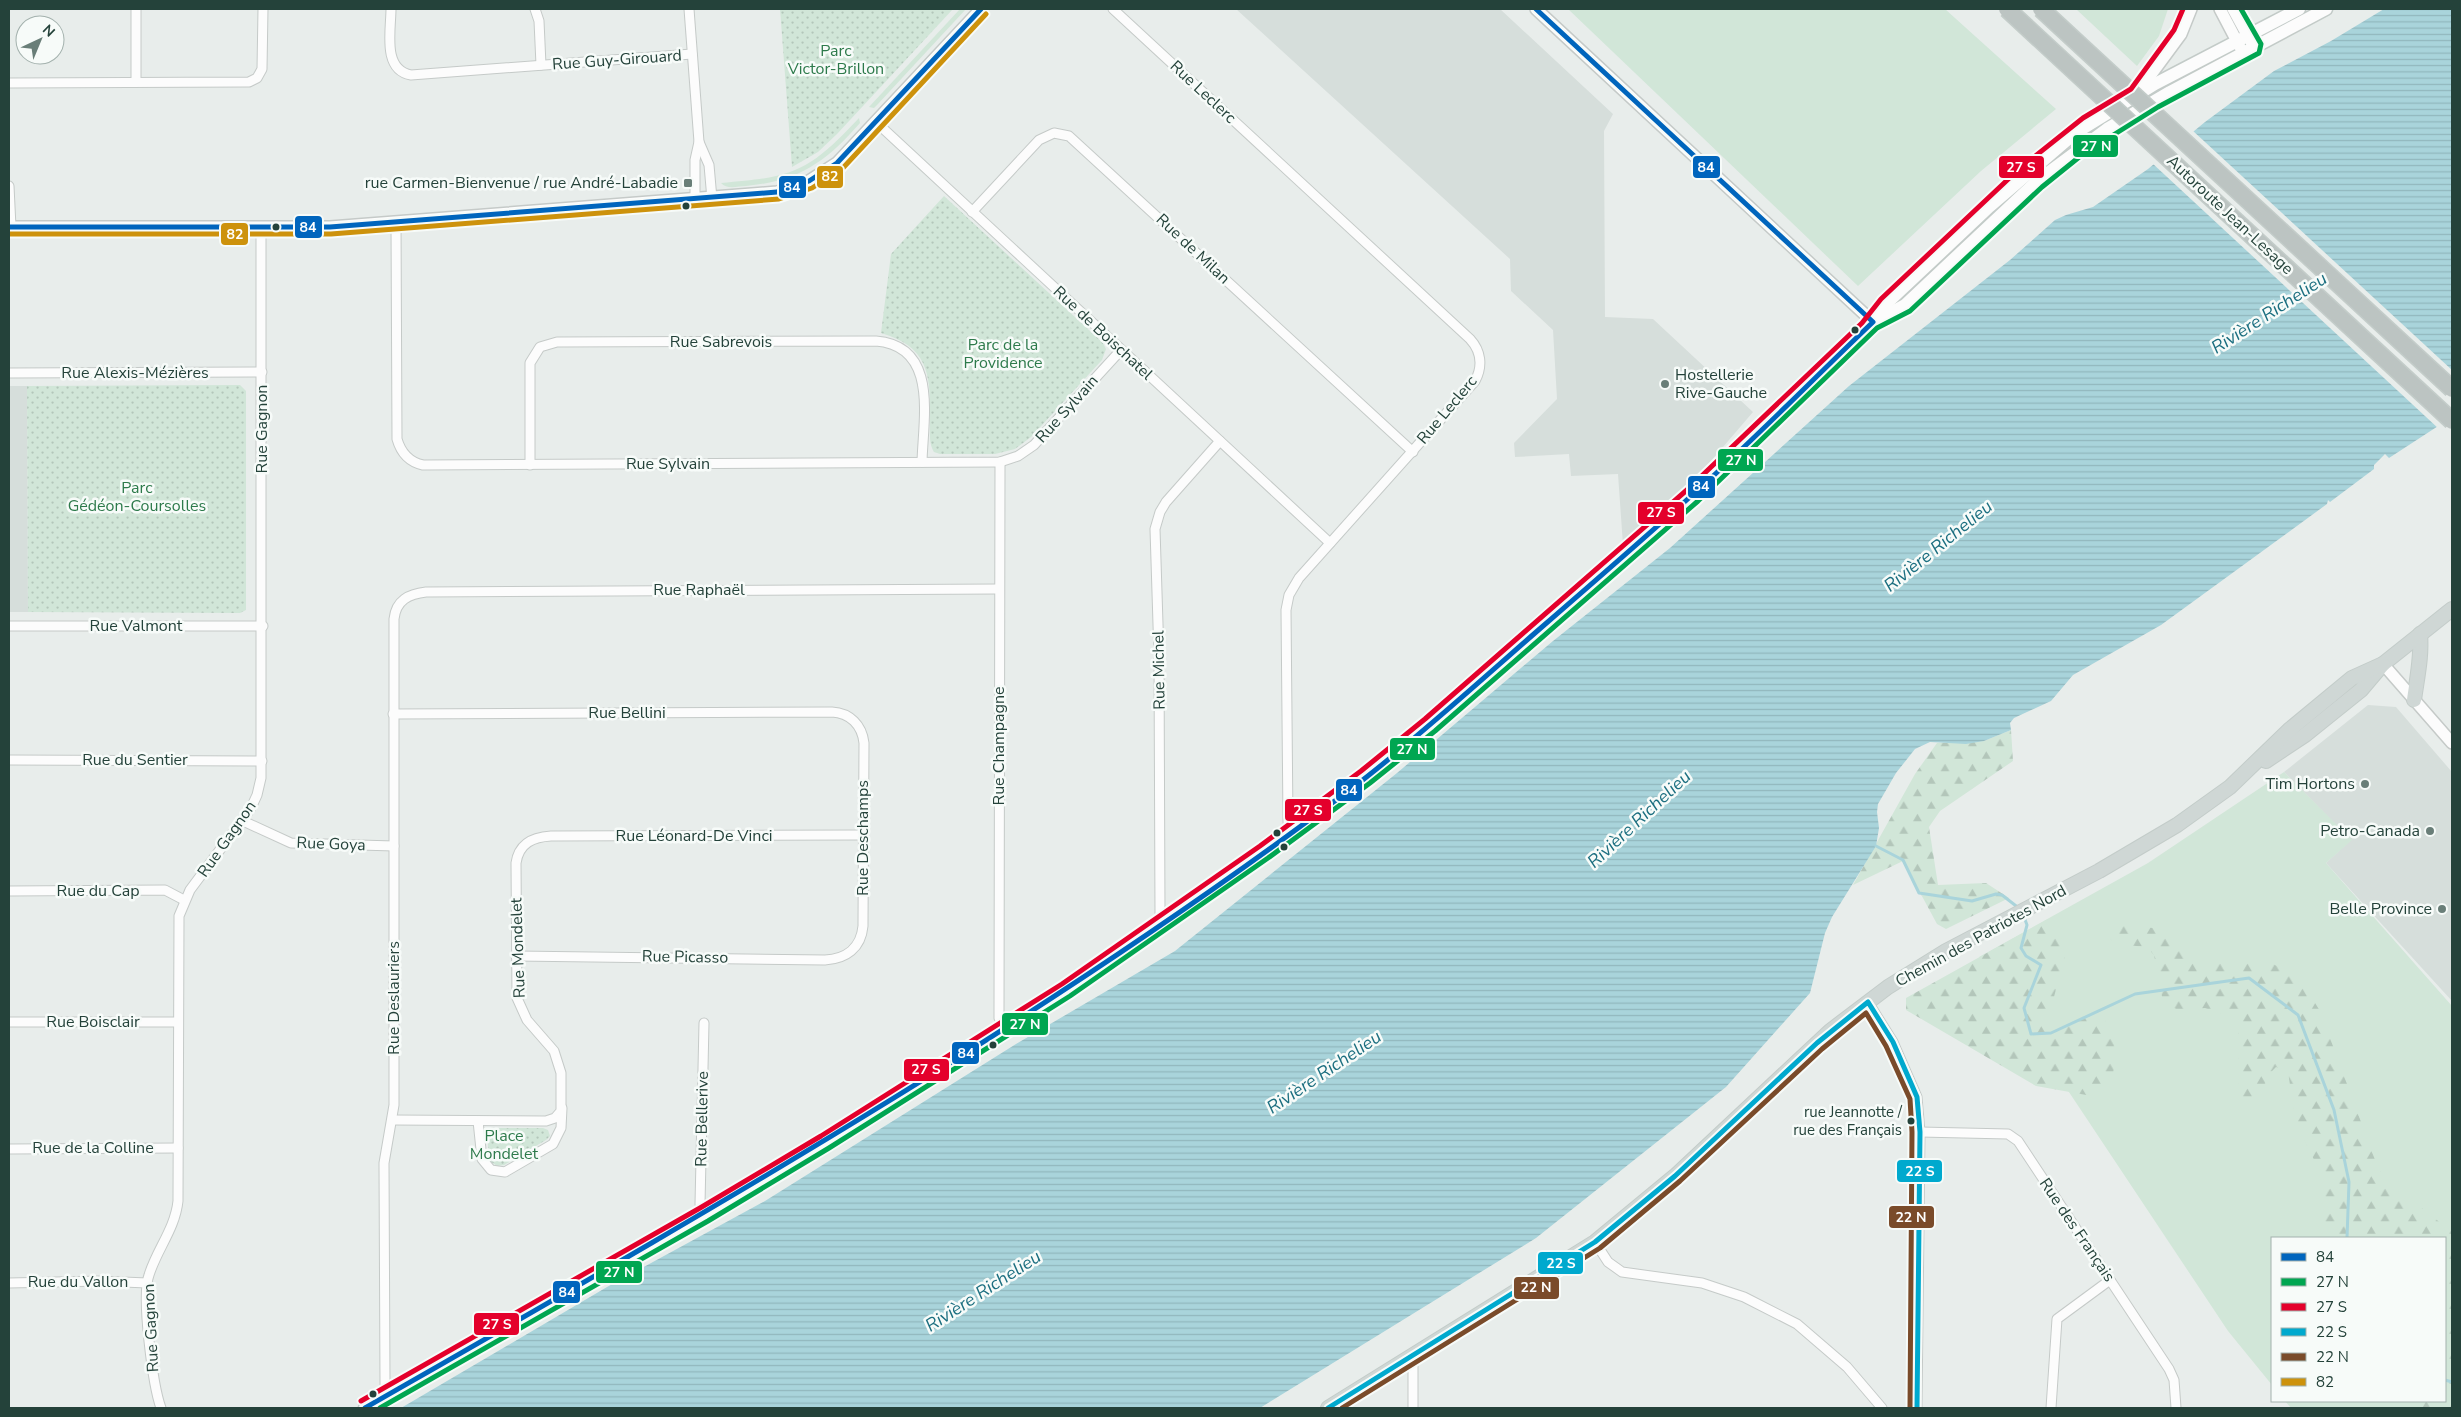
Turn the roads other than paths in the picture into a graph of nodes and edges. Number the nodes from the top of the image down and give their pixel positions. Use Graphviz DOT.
graph roads {
  1 [pos="136,9"];
  2 [pos="262,9"];
  3 [pos="391,9"];
  4 [pos="535,9"];
  5 [pos="689,9"];
  6 [pos="981,9"];
  7 [pos="1113,9"];
  8 [pos="1536,9"];
  9 [pos="2007,9"];
  10 [pos="2041,9"];
  11 [pos="2191,9"];
  12 [pos="2220,9"];
  13 [pos="2233,9"];
  14 [pos="2299,9"];
  15 [pos="2326,9"];
  16 [pos="2245,44"];
  17 [pos="692,54"];
  18 [pos="541,66"];
  19 [pos="136,82"];
  20 [pos="9,83"];
  21 [pos="2136,95"];
  22 [pos="876,122"];
  23 [pos="699,142"];
  24 [pos="9,186"];
  25 [pos="712,199"];
  26 [pos="696,200"];
  27 [pos="972,212"];
  28 [pos="396,223"];
  29 [pos="10,227"];
  30 [pos="261,227"];
  31 [pos="1874,322"];
  32 [pos="1121,350"];
  33 [pos="262,372"];
  34 [pos="9,373"];
  35 [pos="2452,389"];
  36 [pos="2452,421"];
  37 [pos="1220,441"];
  38 [pos="1412,452"];
  39 [pos="922,462"];
  40 [pos="1000,462"];
  41 [pos="530,465"];
  42 [pos="1330,543"];
  43 [pos="999,589"];
  44 [pos="401,601"];
  45 [pos="2452,609"];
  46 [pos="9,626"];
  47 [pos="263,626"];
  48 [pos="2420,634"];
  49 [pos="2383,664"];
  50 [pos="2414,700"];
  51 [pos="393,714"];
  52 [pos="857,723"];
  53 [pos="2452,743"];
  54 [pos="9,760"];
  55 [pos="262,760"];
  56 [pos="243,821"];
  57 [pos="1293,831"];
  58 [pos="863,835"];
  59 [pos="527,842"];
  60 [pos="394,846"];
  61 [pos="9,891"];
  62 [pos="184,900"];
  63 [pos="1165,922"];
  64 [pos="852,951"];
  65 [pos="516,956"];
  66 [pos="1868,1002"];
  67 [pos="9,1022"];
  68 [pos="178,1022"];
  69 [pos="704,1022"];
  70 [pos="1004,1029"];
  71 [pos="562,1105"];
  72 [pos="393,1120"];
  73 [pos="478,1121"];
  74 [pos="1920,1132"];
  75 [pos="178,1148"];
  76 [pos="9,1149"];
  77 [pos="704,1214"];
  78 [pos="1594,1242"];
  79 [pos="2110,1280"];
  80 [pos="9,1283"];
  81 [pos="146,1283"];
  82 [pos="1413,1357"];
  83 [pos="389,1394"];
  84 [pos="161,1408"];
  85 [pos="365,1408"];
  86 [pos="1328,1408"];
  87 [pos="1413,1408"];
  88 [pos="1882,1408"];
  89 [pos="1917,1408"];
  90 [pos="2051,1408"];
  91 [pos="2176,1408"];
  1 -- 19 [label="street"];
  2 -- 19 [label="street"];
  3 -- 18 [label="street, Rue Guy-Girouard"];
  4 -- 18 [label="street, Rue Guy-Girouard"];
  5 -- 17 [label="street"];
  6 -- 22 [label="street"];
  7 -- 38 [label="street, Rue Leclerc"];
  8 -- 31 [label="street"];
  9 -- 36 [label="highway, Autoroute Jean-Lesage, bridge"];
  10 -- 35 [label="highway, Autoroute Jean-Lesage, bridge"];
  11 -- 21 [label="street"];
  12 -- 16 [label="street"];
  13 -- 16 [label="street"];
  14 -- 16 [label="main road"];
  15 -- 16 [label="main road"];
  16 -- 21 [label="main road"];
  16 -- 31 [label="main road"];
  17 -- 18 [label="street, Rue Guy-Girouard"];
  17 -- 23 [label="street"];
  19 -- 20 [label="street"];
  21 -- 31 [label="main road"];
  22 -- 25 [label="street"];
  22 -- 27 [label="street, Rue de Boischatel"];
  23 -- 25 [label="street"];
  23 -- 26 [label="street"];
  24 -- 29 [label="street"];
  25 -- 26 [label="street"];
  26 -- 28 [label="street"];
  27 -- 32 [label="street, Rue de Boischatel"];
  27 -- 38 [label="street, Rue de Milan"];
  28 -- 30 [label="street"];
  28 -- 41 [label="street, Rue Sylvain"];
  29 -- 30 [label="street"];
  30 -- 33 [label="street, Rue Gagnon"];
  31 -- 57 [label="main road"];
  32 -- 37 [label="street, Rue de Boischatel"];
  32 -- 40 [label="street, Rue Sylvain"];
  33 -- 34 [label="street, Rue Alexis-Mézières"];
  33 -- 47 [label="street, Rue Gagnon"];
  37 -- 42 [label="street, Rue de Boischatel"];
  37 -- 63 [label="street, Rue Michel"];
  38 -- 42 [label="street, Rue Leclerc"];
  39 -- 40 [label="street, Rue Sylvain"];
  39 -- 41 [label="street, Rue Sylvain"];
  39 -- 41 [label="street, Rue Sabrevois"];
  40 -- 43 [label="street, Rue Champagne"];
  42 -- 57 [label="street, Rue Leclerc"];
  43 -- 44 [label="street, Rue Raphaël"];
  43 -- 70 [label="street, Rue Champagne"];
  44 -- 51 [label="street, Rue Deslauriers"];
  45 -- 48 [label="main road, Chemin des Patriotes Nord"];
  46 -- 47 [label="street, Rue Valmont"];
  47 -- 55 [label="street, Rue Gagnon"];
  48 -- 49 [label="main road, Chemin des Patriotes Nord"];
  48 -- 50 [label="main road"];
  49 -- 50 [label="street"];
  49 -- 66 [label="main road, Chemin des Patriotes Nord"];
  50 -- 53 [label="street"];
  51 -- 52 [label="street, Rue Bellini"];
  51 -- 60 [label="street, Rue Deslauriers"];
  52 -- 58 [label="street, Rue Deschamps"];
  54 -- 55 [label="street, Rue du Sentier"];
  55 -- 56 [label="street, Rue Gagnon"];
  56 -- 60 [label="street, Rue Goya"];
  56 -- 62 [label="street, Rue Gagnon"];
  57 -- 63 [label="main road"];
  58 -- 59 [label="street, Rue Léonard-De Vinci"];
  58 -- 64 [label="street, Rue Deschamps"];
  59 -- 65 [label="street, Rue Mondelet"];
  60 -- 72 [label="street, Rue Deslauriers"];
  61 -- 62 [label="street, Rue du Cap"];
  62 -- 68 [label="street, Rue Gagnon"];
  63 -- 70 [label="main road"];
  64 -- 65 [label="street, Rue Picasso"];
  65 -- 71 [label="street, Rue Mondelet"];
  66 -- 74 [label="street"];
  66 -- 78 [label="main road, Chemin des Patriotes Nord"];
  67 -- 68 [label="street, Rue Boisclair"];
  68 -- 75 [label="street, Rue Gagnon"];
  69 -- 77 [label="street, Rue Bellerive"];
  70 -- 77 [label="main road"];
  71 -- 73 [label="street"];
  71 -- 73 [label="street, Rue Mondelet"];
  72 -- 73 [label="street"];
  72 -- 83 [label="street, Rue Deslauriers"];
  74 -- 79 [label="street, Rue des Français"];
  74 -- 89 [label="street"];
  75 -- 76 [label="street, Rue de la Colline"];
  75 -- 81 [label="street, Rue Gagnon"];
  77 -- 83 [label="main road"];
  78 -- 82 [label="main road, Chemin des Patriotes Nord"];
  78 -- 88 [label="street"];
  79 -- 90 [label="street"];
  79 -- 91 [label="street, Rue des Français"];
  80 -- 81 [label="street, Rue du Vallon"];
  81 -- 84 [label="street, Rue Gagnon"];
  82 -- 86 [label="main road, Chemin des Patriotes Nord"];
  82 -- 87 [label="street"];
  83 -- 85 [label="main road"];
}
